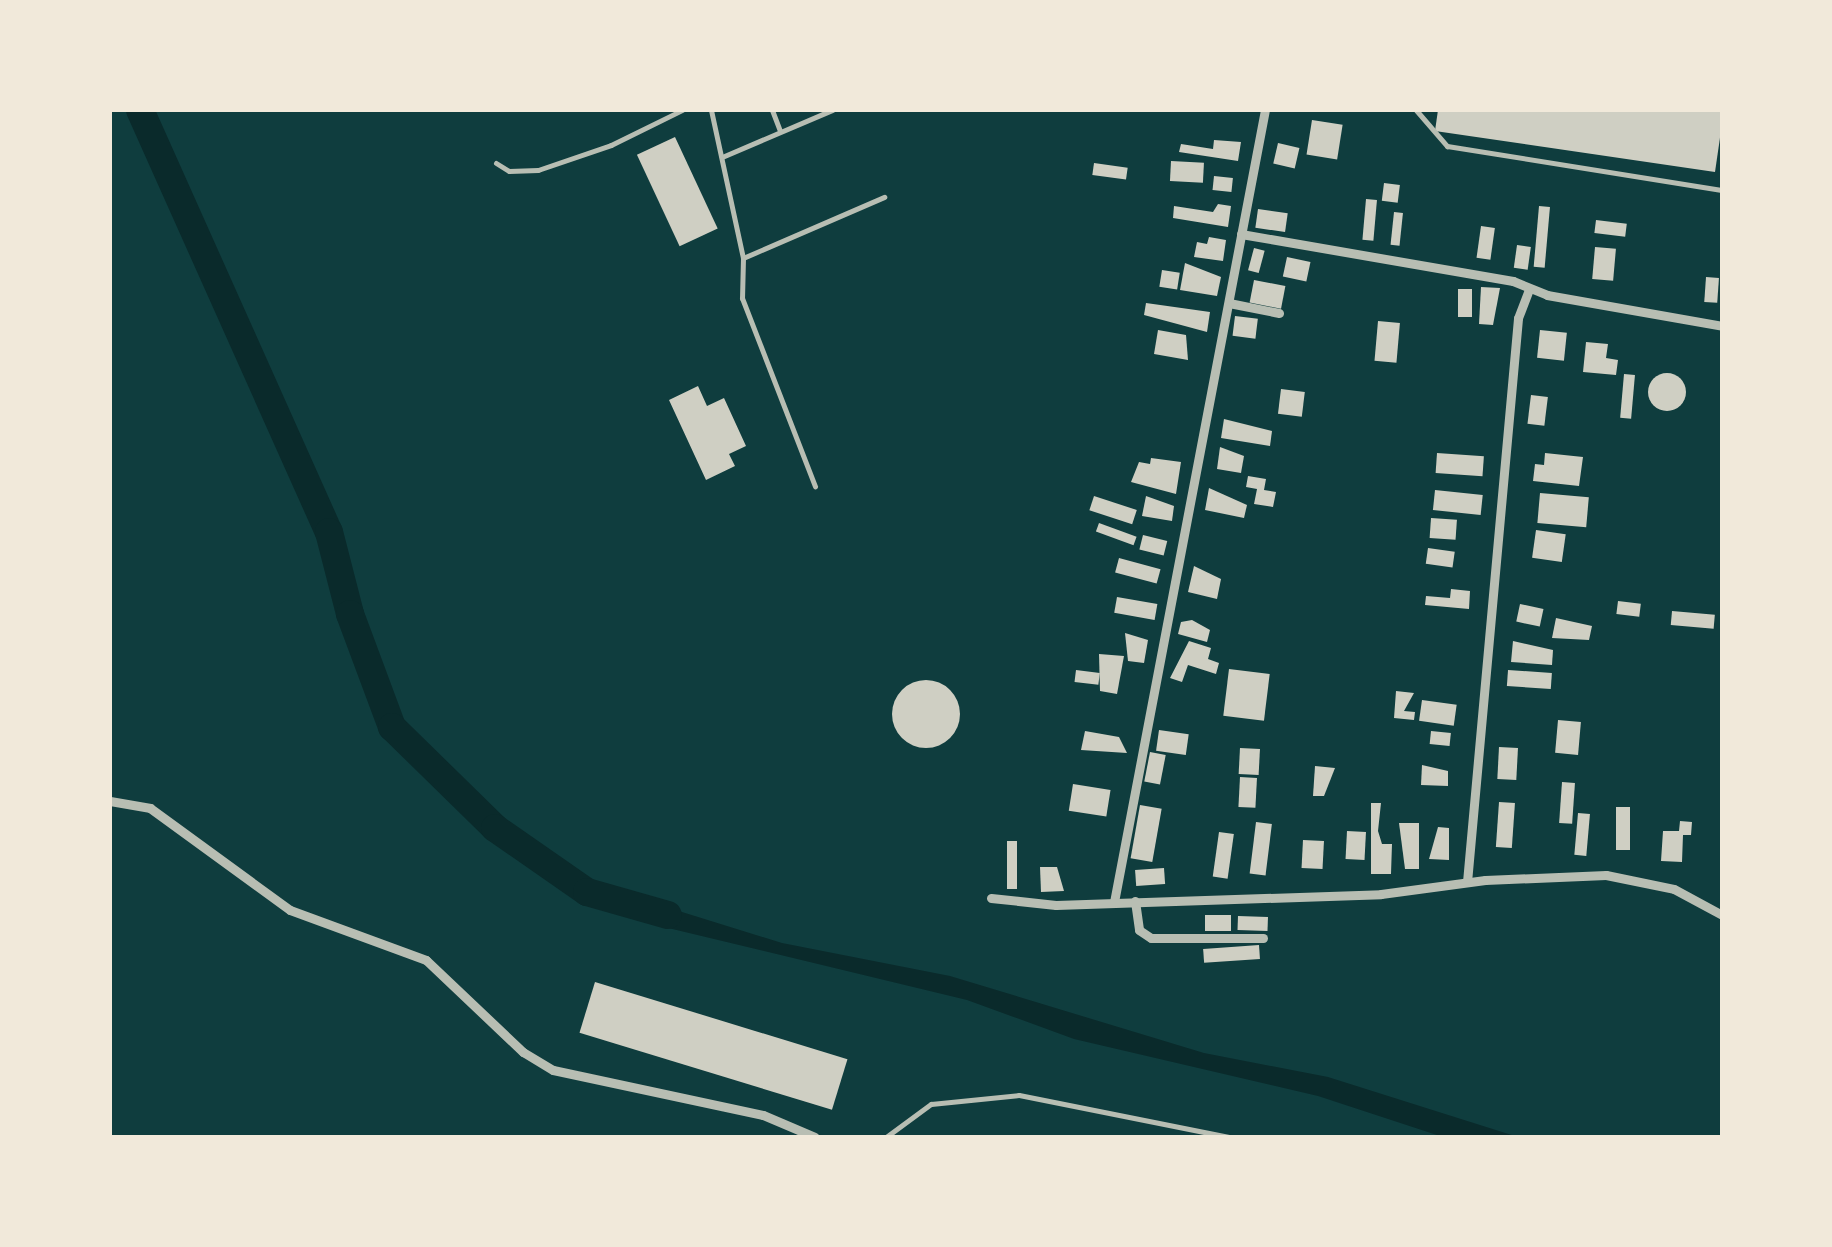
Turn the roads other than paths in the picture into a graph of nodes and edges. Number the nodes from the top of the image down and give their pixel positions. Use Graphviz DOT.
graph roads {
  1 [pos="682,110"];
  2 [pos="710,110"];
  3 [pos="772,110"];
  4 [pos="832,110"];
  5 [pos="1265,110"];
  6 [pos="1416,110"];
  7 [pos="780,131"];
  8 [pos="722,157"];
  9 [pos="496,163"];
  10 [pos="1722,190"];
  11 [pos="884,196"];
  12 [pos="1241,234"];
  13 [pos="743,258"];
  14 [pos="1528,290"];
  15 [pos="1229,303"];
  16 [pos="1279,313"];
  17 [pos="1722,326"];
  18 [pos="815,486"];
  19 [pos="110,801"];
  20 [pos="1467,882"];
  21 [pos="991,898"];
  22 [pos="1135,901"];
  23 [pos="1114,902"];
  24 [pos="1722,915"];
  25 [pos="1263,938"];
  26 [pos="815,1137"];
  27 [pos="886,1137"];
  28 [pos="1228,1137"];
  1 -- 9 [label="lane"];
  2 -- 8 [label="lane"];
  3 -- 7 [label="lane"];
  4 -- 7 [label="lane"];
  5 -- 12 [label="street"];
  6 -- 10 [label="lane"];
  7 -- 8 [label="lane"];
  8 -- 13 [label="lane"];
  11 -- 13 [label="lane"];
  12 -- 14 [label="street"];
  12 -- 15 [label="street"];
  13 -- 18 [label="lane"];
  14 -- 17 [label="street"];
  14 -- 20 [label="street"];
  15 -- 16 [label="street"];
  15 -- 23 [label="street"];
  19 -- 26 [label="street"];
  20 -- 22 [label="street"];
  20 -- 24 [label="street"];
  21 -- 23 [label="street"];
  22 -- 23 [label="street"];
  22 -- 25 [label="street"];
  27 -- 28 [label="lane"];
}
